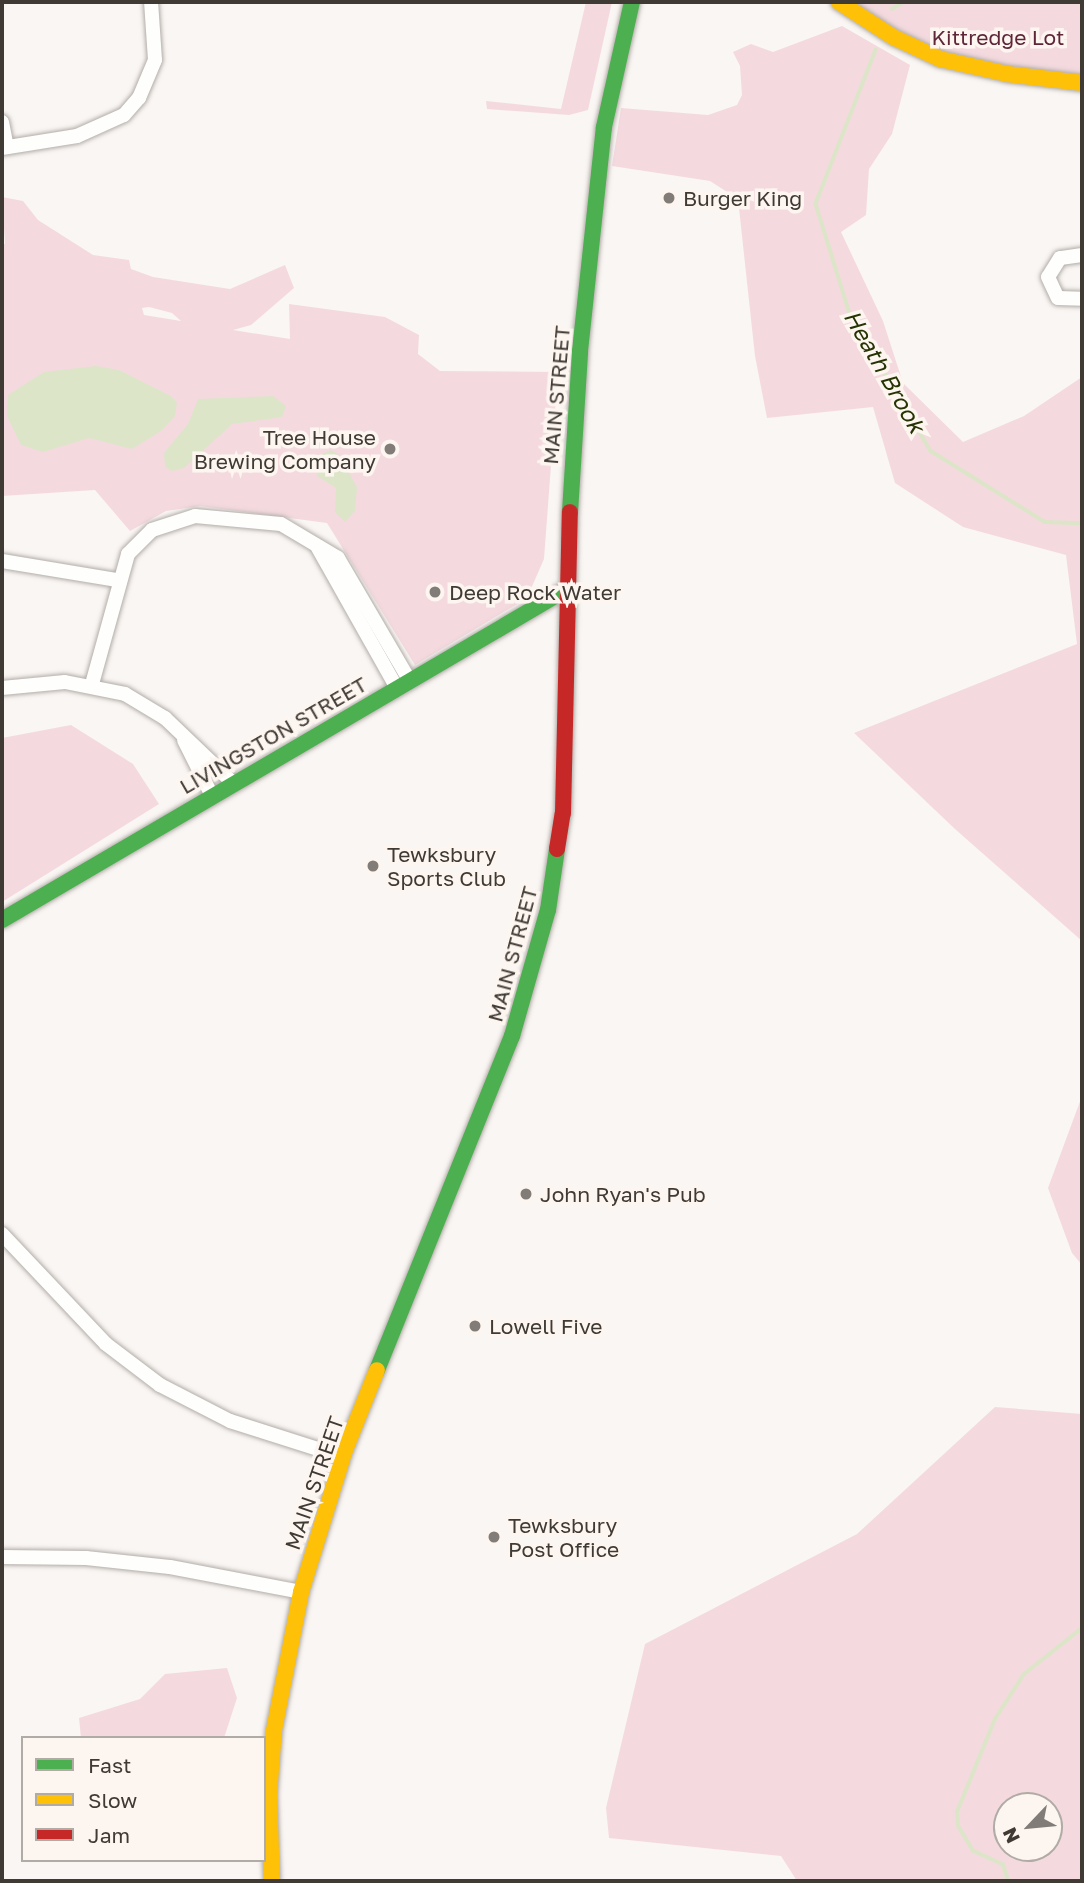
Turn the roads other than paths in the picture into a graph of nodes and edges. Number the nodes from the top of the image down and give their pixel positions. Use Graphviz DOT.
graph roads {
  1 [pos="151,2"];
  2 [pos="632,2"];
  3 [pos="839,2"];
  4 [pos="1082,83"];
  5 [pos="2,122"];
  6 [pos="4,147"];
  7 [pos="1082,255"];
  8 [pos="1082,299"];
  9 [pos="2,561"];
  10 [pos="117,580"];
  11 [pos="567,589"];
  12 [pos="92,684"];
  13 [pos="403,684"];
  14 [pos="2,688"];
  15 [pos="182,735"];
  16 [pos="232,782"];
  17 [pos="211,794"];
  18 [pos="2,920"];
  19 [pos="2,1234"];
  20 [pos="343,1457"];
  21 [pos="2,1557"];
  22 [pos="301,1591"];
  23 [pos="272,1881"];
  1 -- 6 [label="street"];
  2 -- 11 [label="main road, MAIN STREET"];
  3 -- 4 [label="main road"];
  5 -- 6 [label="street"];
  7 -- 8 [label="street"];
  9 -- 10 [label="street"];
  10 -- 12 [label="street"];
  10 -- 13 [label="street"];
  11 -- 13 [label="main road, LIVINGSTON STREET"];
  11 -- 20 [label="main road, MAIN STREET"];
  12 -- 14 [label="street"];
  12 -- 15 [label="street"];
  13 -- 16 [label="main road, LIVINGSTON STREET"];
  15 -- 16 [label="street"];
  15 -- 17 [label="street"];
  16 -- 17 [label="main road, LIVINGSTON STREET"];
  17 -- 18 [label="main road, LIVINGSTON STREET"];
  19 -- 20 [label="street"];
  20 -- 22 [label="main road, MAIN STREET"];
  21 -- 22 [label="street"];
  22 -- 23 [label="main road, MAIN STREET"];
}
